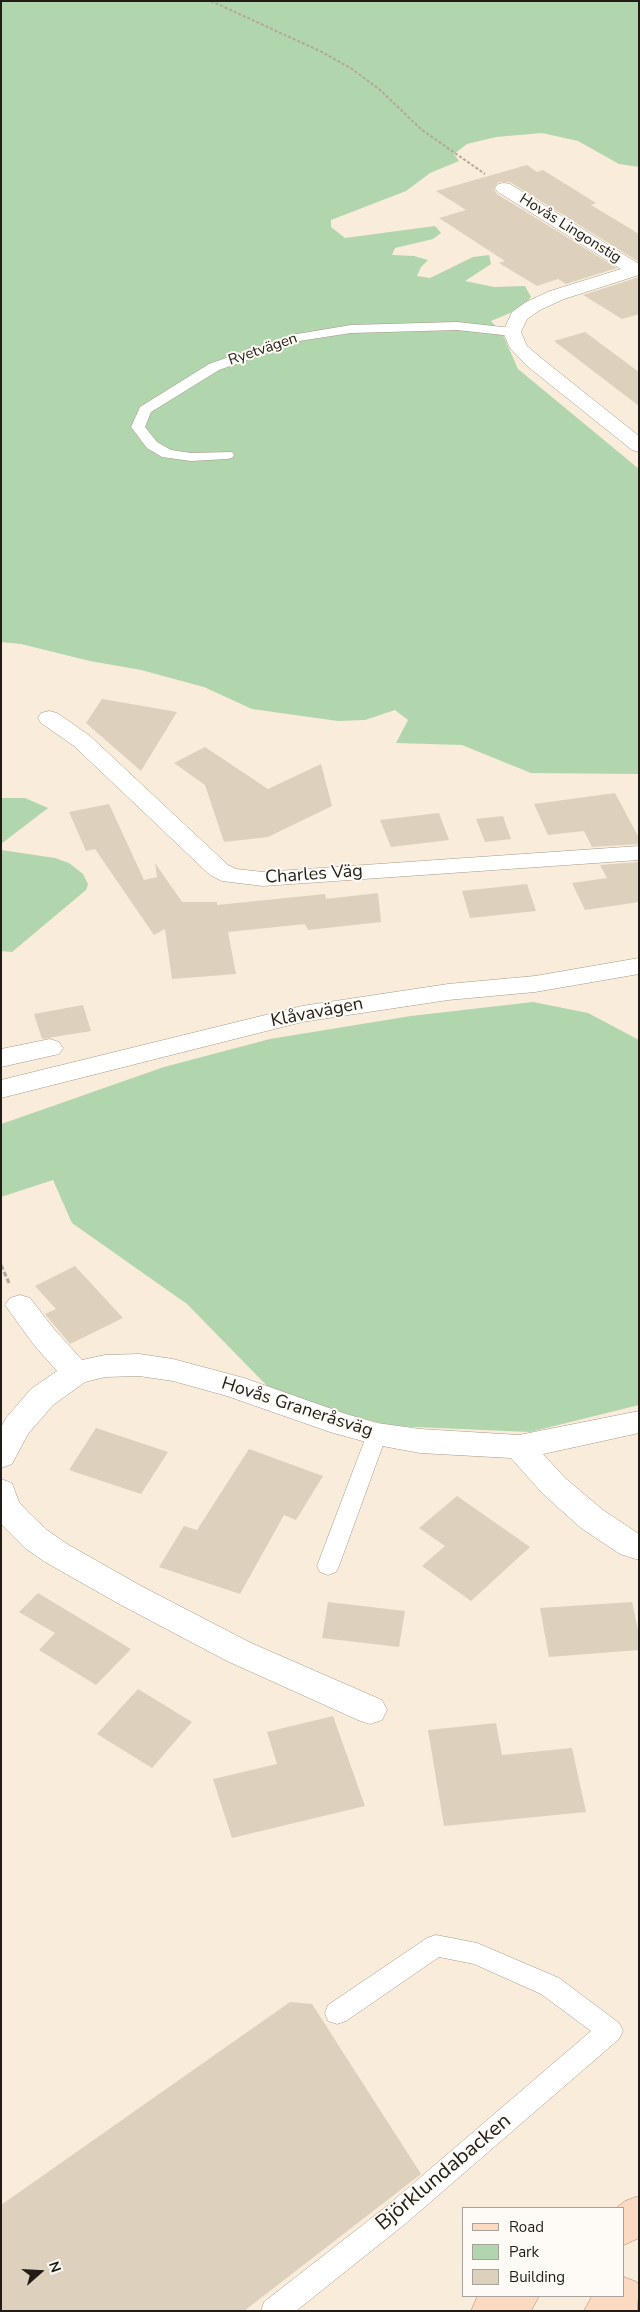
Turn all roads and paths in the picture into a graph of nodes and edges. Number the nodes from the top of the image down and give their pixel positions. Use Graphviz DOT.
graph roads {
  1 [pos="211,1"];
  2 [pos="504,188"];
  3 [pos="637,270"];
  4 [pos="512,332"];
  5 [pos="636,441"];
  6 [pos="227,455"];
  7 [pos="49,718"];
  8 [pos="639,853"];
  9 [pos="639,966"];
  10 [pos="50,1048"];
  11 [pos="1,1058"];
  12 [pos="1,1089"];
  13 [pos="20,1305"];
  14 [pos="76,1373"];
  15 [pos="639,1422"];
  16 [pos="377,1434"];
  17 [pos="519,1447"];
  18 [pos="1,1456"];
  19 [pos="1,1491"];
  20 [pos="639,1548"];
  21 [pos="328,1566"];
  22 [pos="370,1710"];
  23 [pos="337,2013"];
  24 [pos="639,2214"];
  25 [pos="625,2225"];
  26 [pos="639,2284"];
  27 [pos="625,2294"];
  28 [pos="517,2297"];
  29 [pos="534,2297"];
  30 [pos="622,2297"];
  31 [pos="274,2311"];
  32 [pos="491,2311"];
  33 [pos="517,2311"];
  34 [pos="604,2311"];
  1 -- 2 [label="path"];
  2 -- 3 [label="street, Hovås Lingonstig"];
  3 -- 4 [label="street"];
  4 -- 5 [label="street"];
  4 -- 6 [label="lane, Ryetvägen"];
  7 -- 8 [label="street, Charles Väg"];
  9 -- 12 [label="street, Klåvavägen"];
  10 -- 11 [label="street"];
  13 -- 14 [label="street"];
  14 -- 16 [label="street, Hovås Graneråsväg"];
  14 -- 18 [label="street, Hovås Graneråsväg"];
  15 -- 17 [label="street, Hovås Graneråsväg"];
  16 -- 17 [label="street, Hovås Graneråsväg"];
  16 -- 21 [label="lane"];
  17 -- 20 [label="street"];
  19 -- 22 [label="street"];
  23 -- 31 [label="lane, Björklundabacken"];
  24 -- 25 [label="main road"];
  26 -- 27 [label="main road"];
  28 -- 32 [label="main road"];
  29 -- 33 [label="main road"];
  30 -- 34 [label="main road"];
}
